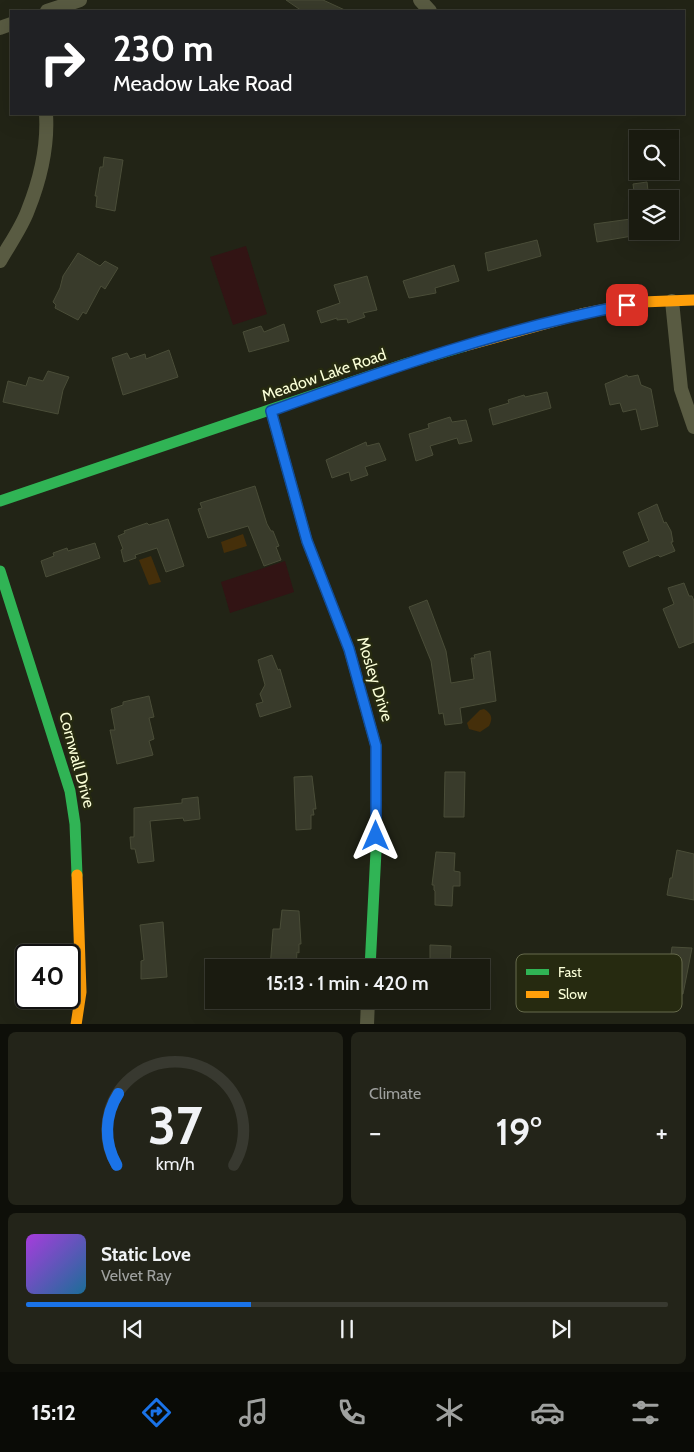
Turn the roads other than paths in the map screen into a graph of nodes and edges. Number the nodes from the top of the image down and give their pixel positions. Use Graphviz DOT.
graph roads {
  1 [pos="80,0"];
  2 [pos="420,0"];
  3 [pos="50,10"];
  4 [pos="429,10"];
  5 [pos="46,115"];
  6 [pos="0,261"];
  7 [pos="694,300"];
  8 [pos="672,301"];
  9 [pos="271,411"];
  10 [pos="694,427"];
  11 [pos="0,501"];
  12 [pos="0,571"];
  13 [pos="370,959"];
  14 [pos="368,1009"];
  15 [pos="76,1024"];
  16 [pos="367,1024"];
  1 -- 3 [label="street"];
  2 -- 4 [label="street"];
  5 -- 6 [label="street"];
  7 -- 8 [label="street, Meadow Lake Road"];
  8 -- 9 [label="street, Meadow Lake Road"];
  8 -- 10 [label="street"];
  9 -- 11 [label="street, Meadow Lake Road"];
  9 -- 13 [label="street, Mosley Drive"];
  12 -- 15 [label="street, Cornwall Drive"];
  14 -- 16 [label="street"];
}
